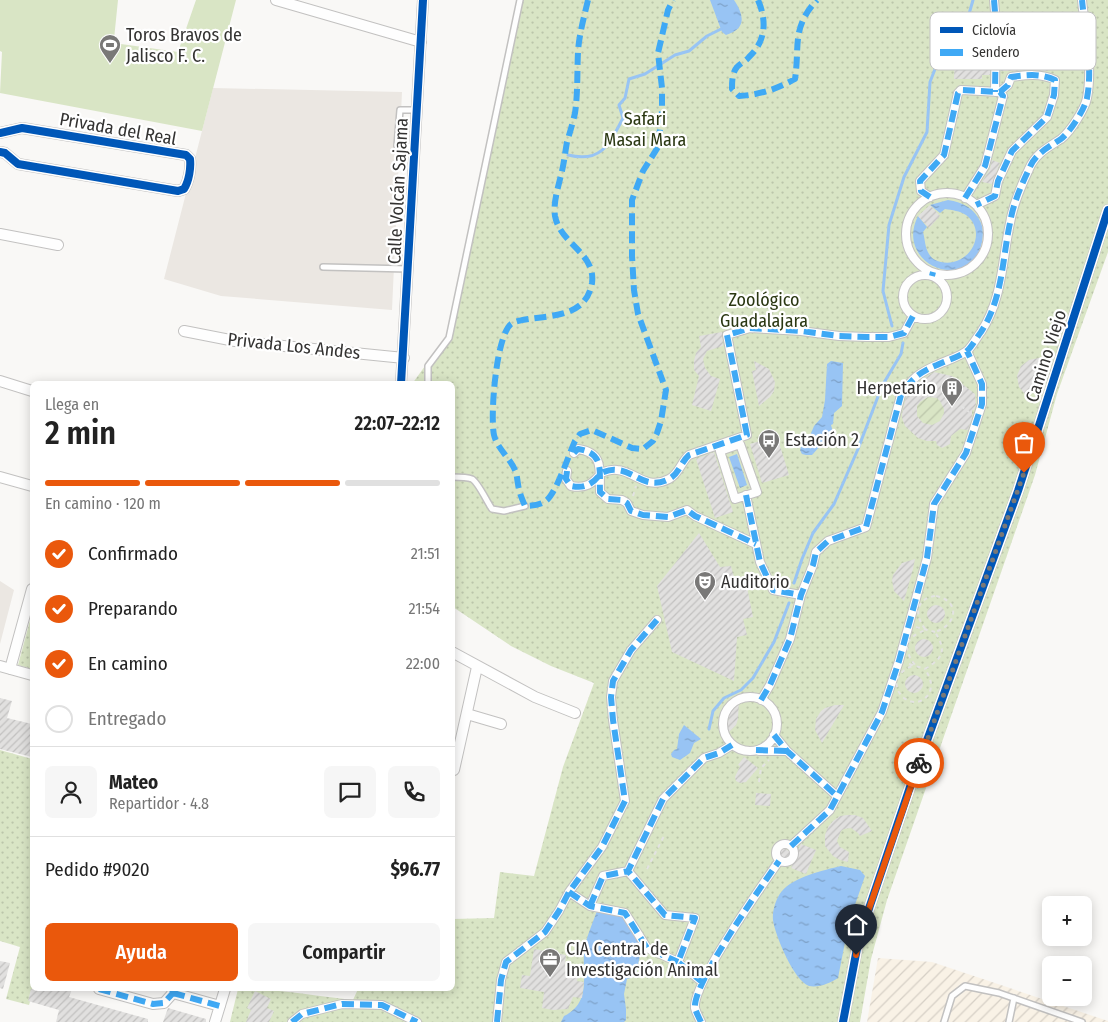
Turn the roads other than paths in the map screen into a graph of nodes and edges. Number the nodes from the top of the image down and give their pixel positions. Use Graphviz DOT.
graph roads {
  1 [pos="276,0"];
  2 [pos="423,0"];
  3 [pos="520,0"];
  4 [pos="421,42"];
  5 [pos="997,70"];
  6 [pos="1088,70"];
  7 [pos="998,92"];
  8 [pos="417,110"];
  9 [pos="0,134"];
  10 [pos="416,147"];
  11 [pos="0,152"];
  12 [pos="930,197"];
  13 [pos="965,198"];
  14 [pos="976,205"];
  15 [pos="1108,210"];
  16 [pos="0,234"];
  17 [pos="58,245"];
  18 [pos="322,267"];
  19 [pos="409,269"];
  20 [pos="932,274"];
  21 [pos="913,316"];
  22 [pos="184,331"];
  23 [pos="967,351"];
  24 [pos="404,358"];
  25 [pos="0,381"];
  26 [pos="402,381"];
  27 [pos="428,381"];
  28 [pos="30,391"];
  29 [pos="729,445"];
  30 [pos="574,453"];
  31 [pos="566,471"];
  32 [pos="601,473"];
  33 [pos="0,477"];
  34 [pos="455,477"];
  35 [pos="30,485"];
  36 [pos="746,495"];
  37 [pos="524,506"];
  38 [pos="756,544"];
  39 [pos="800,594"];
  40 [pos="30,595"];
  41 [pos="657,620"];
  42 [pos="455,654"];
  43 [pos="5,667"];
  44 [pos="477,667"];
  45 [pos="30,674"];
  46 [pos="761,700"];
  47 [pos="574,713"];
  48 [pos="467,714"];
  49 [pos="501,724"];
  50 [pos="774,735"];
  51 [pos="732,745"];
  52 [pos="756,750"];
  53 [pos="787,751"];
  54 [pos="455,766"];
  55 [pos="837,796"];
  56 [pos="791,846"];
  57 [pos="780,861"];
  58 [pos="628,871"];
  59 [pos="569,892"];
  60 [pos="590,906"];
  61 [pos="678,962"];
  62 [pos="702,982"];
  63 [pos="106,991"];
  64 [pos="172,991"];
  65 [pos="224,991"];
  66 [pos="1014,998"];
  67 [pos="220,1006"];
  68 [pos="1060,1014"];
  69 [pos="215,1022"];
  70 [pos="292,1022"];
  71 [pos="417,1022"];
  72 [pos="498,1022"];
  73 [pos="701,1022"];
  74 [pos="843,1022"];
  75 [pos="944,1022"];
  76 [pos="1009,1022"];
  77 [pos="1059,1022"];
  78 [pos="1082,1022"];
  1 -- 4 [label="street"];
  2 -- 4 [label="street, Calle Volcán Sajama"];
  3 -- 27 [label="lane"];
  4 -- 8 [label="street, Calle Volcán Sajama"];
  5 -- 7 [label="street"];
  6 -- 23 [label="street"];
  7 -- 12 [label="street"];
  7 -- 13 [label="street"];
  7 -- 14 [label="street"];
  8 -- 10 [label="street, Calle Volcán Sajama"];
  8 -- 10 [label="lane"];
  9 -- 11 [label="street, Privada del Real"];
  10 -- 19 [label="street, Calle Volcán Sajama"];
  12 -- 13 [label="street"];
  12 -- 20 [label="street"];
  13 -- 14 [label="street"];
  14 -- 20 [label="street"];
  15 -- 74 [label="street, Camino Viejo"];
  16 -- 17 [label="street"];
  18 -- 19 [label="lane"];
  19 -- 24 [label="street, Calle Volcán Sajama"];
  20 -- 21 [label="street"];
  20 -- 21 [label="street"];
  21 -- 29 [label="street"];
  22 -- 24 [label="street, Privada Los Andes"];
  23 -- 39 [label="street"];
  23 -- 55 [label="street"];
  24 -- 26 [label="street, Calle Volcán Sajama"];
  25 -- 28 [label="street"];
  29 -- 32 [label="street"];
  29 -- 36 [label="street"];
  29 -- 36 [label="street"];
  30 -- 32 [label="street"];
  31 -- 32 [label="street"];
  32 -- 38 [label="street"];
  33 -- 35 [label="street"];
  34 -- 37 [label="lane"];
  36 -- 38 [label="street"];
  38 -- 39 [label="street"];
  39 -- 46 [label="street"];
  40 -- 43 [label="street"];
  41 -- 59 [label="street"];
  42 -- 44 [label="street"];
  43 -- 45 [label="street"];
  44 -- 47 [label="street"];
  44 -- 48 [label="street"];
  46 -- 50 [label="street"];
  46 -- 51 [label="street"];
  48 -- 49 [label="street"];
  48 -- 54 [label="street"];
  50 -- 52 [label="street"];
  50 -- 53 [label="street"];
  51 -- 52 [label="street"];
  51 -- 58 [label="street"];
  52 -- 53 [label="street"];
  53 -- 55 [label="street"];
  55 -- 56 [label="street"];
  56 -- 57 [label="street"];
  56 -- 57 [label="street"];
  57 -- 62 [label="street"];
  58 -- 60 [label="street"];
  58 -- 61 [label="street"];
  59 -- 60 [label="street"];
  59 -- 72 [label="street"];
  60 -- 61 [label="street"];
  61 -- 62 [label="street"];
  62 -- 73 [label="street"];
  63 -- 64 [label="street"];
  64 -- 67 [label="street"];
  65 -- 67 [label="street"];
  66 -- 68 [label="lane"];
  66 -- 75 [label="lane"];
  66 -- 76 [label="lane"];
  67 -- 69 [label="street"];
  68 -- 77 [label="lane"];
  68 -- 78 [label="lane"];
  70 -- 71 [label="street"];
}
